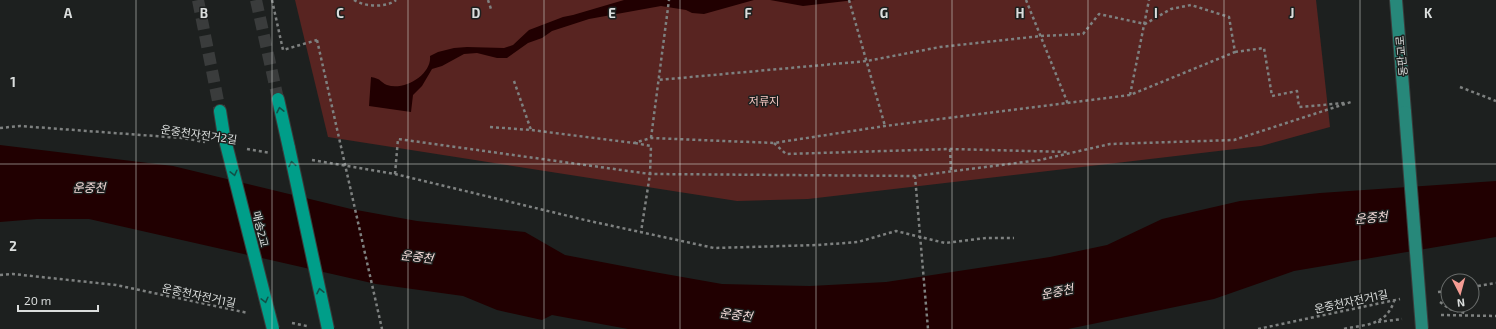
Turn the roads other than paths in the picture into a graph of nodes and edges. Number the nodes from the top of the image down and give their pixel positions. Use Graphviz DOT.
graph roads {
  1 [pos="1396,0"];
  2 [pos="278,99"];
  3 [pos="220,111"];
  4 [pos="272,328"];
  5 [pos="328,329"];
  6 [pos="1422,329"];
  1 -- 6 [label="main road, 동판교로, bridge"];
  5 -- 2 [label="highway, one-way, bridge"];
  3 -- 4 [label="highway, 매송2교, one-way, bridge"];
}
